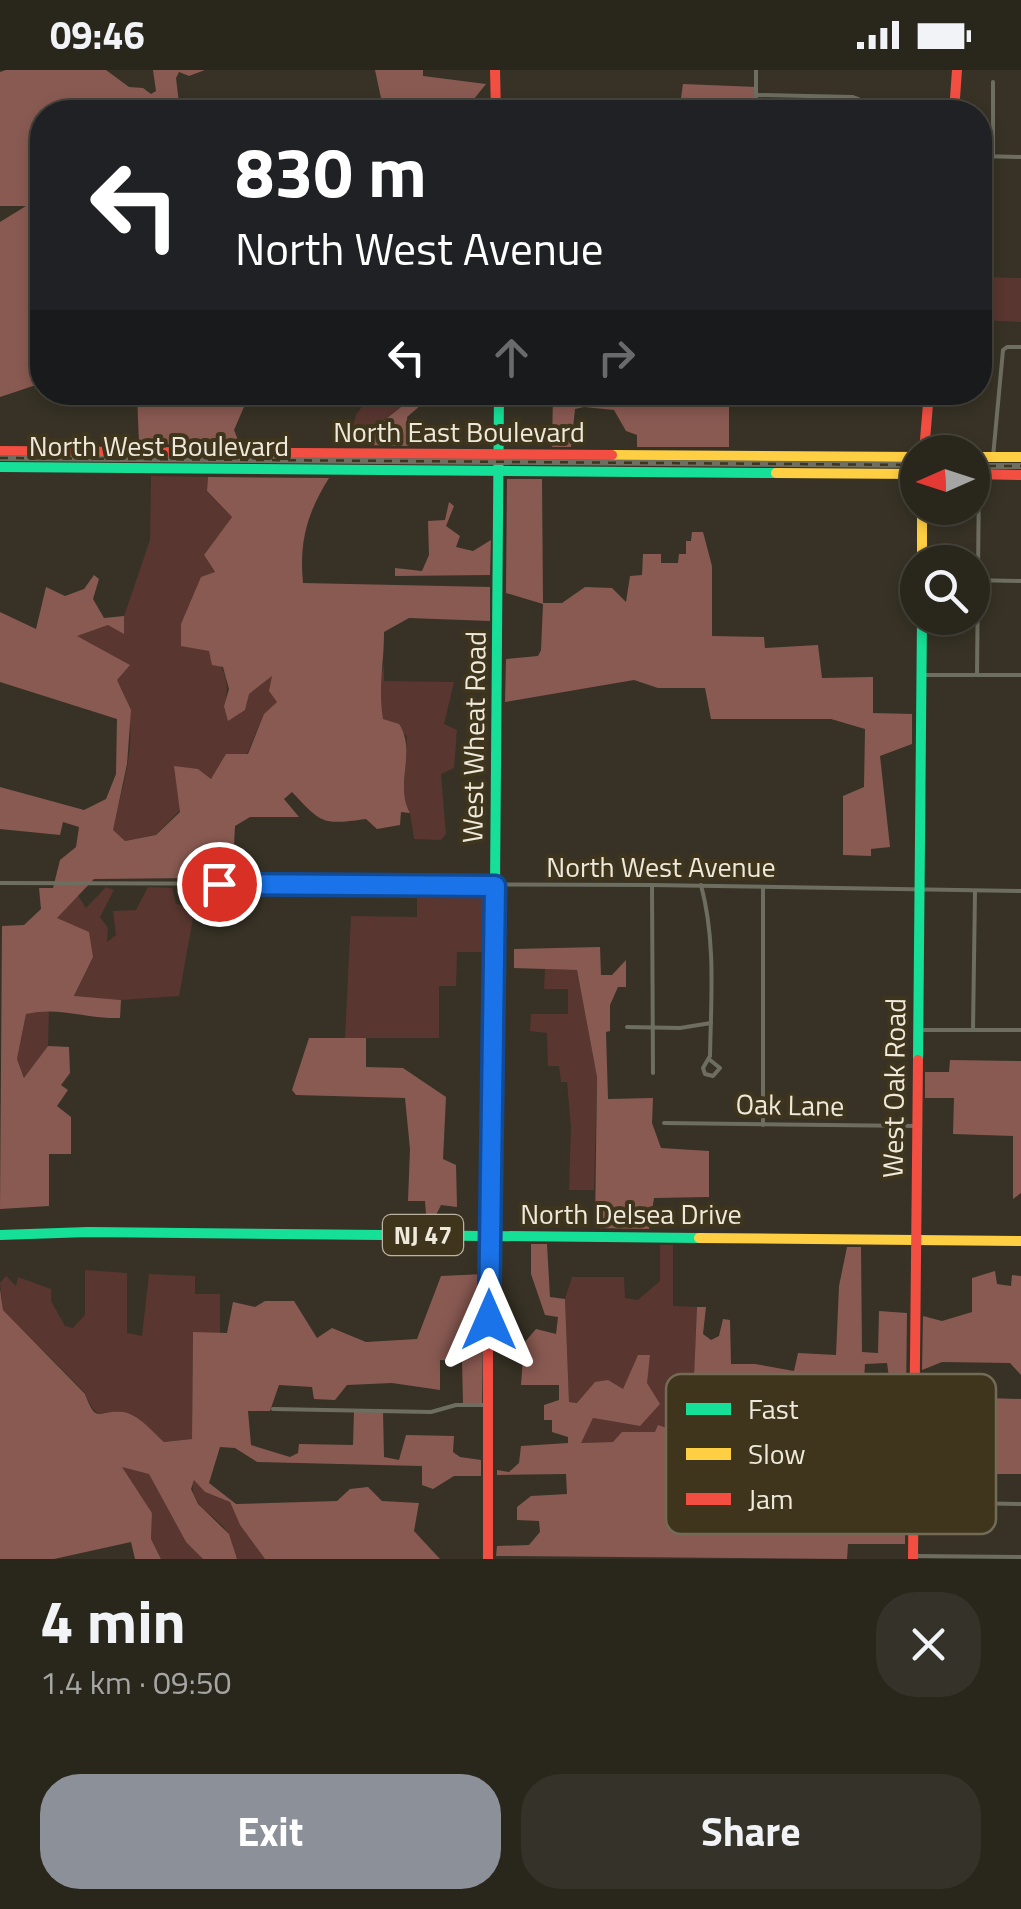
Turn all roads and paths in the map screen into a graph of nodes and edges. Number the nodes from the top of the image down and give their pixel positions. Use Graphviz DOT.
graph roads {
  1 [pos="495,70"];
  2 [pos="756,70"];
  3 [pos="957,70"];
  4 [pos="993,82"];
  5 [pos="756,95"];
  6 [pos="496,100"];
  7 [pos="756,100"];
  8 [pos="862,100"];
  9 [pos="955,100"];
  10 [pos="992,157"];
  11 [pos="1021,157"];
  12 [pos="1021,347"];
  13 [pos="499,405"];
  14 [pos="928,405"];
  15 [pos="925,435"];
  16 [pos="0,451"];
  17 [pos="499,454"];
  18 [pos="900,457"];
  19 [pos="993,457"];
  20 [pos="1021,457"];
  21 [pos="0,467"];
  22 [pos="499,471"];
  23 [pos="900,474"];
  24 [pos="990,474"];
  25 [pos="1021,475"];
  26 [pos="990,580"];
  27 [pos="1021,581"];
  28 [pos="922,635"];
  29 [pos="976,635"];
  30 [pos="977,675"];
  31 [pos="1021,675"];
  32 [pos="921,676"];
  33 [pos="0,883"];
  34 [pos="652,885"];
  35 [pos="495,886"];
  36 [pos="701,886"];
  37 [pos="763,886"];
  38 [pos="919,890"];
  39 [pos="975,891"];
  40 [pos="1021,891"];
  41 [pos="711,1022"];
  42 [pos="654,1026"];
  43 [pos="627,1027"];
  44 [pos="918,1030"];
  45 [pos="973,1030"];
  46 [pos="1021,1030"];
  47 [pos="710,1060"];
  48 [pos="653,1072"];
  49 [pos="664,1123"];
  50 [pos="763,1125"];
  51 [pos="916,1126"];
  52 [pos="0,1234"];
  53 [pos="492,1236"];
  54 [pos="916,1239"];
  55 [pos="1021,1241"];
  56 [pos="915,1374"];
  57 [pos="490,1405"];
  58 [pos="274,1409"];
  59 [pos="996,1503"];
  60 [pos="1021,1504"];
  61 [pos="913,1557"];
  62 [pos="1021,1557"];
  63 [pos="970,1558"];
  64 [pos="488,1559"];
  1 -- 6 [label="main road"];
  2 -- 5 [label="street"];
  3 -- 9 [label="main road"];
  4 -- 10 [label="street"];
  5 -- 7 [label="street"];
  5 -- 8 [label="street"];
  10 -- 11 [label="street"];
  12 -- 19 [label="street"];
  13 -- 17 [label="main road, West Wheat Road"];
  14 -- 15 [label="main road"];
  16 -- 17 [label="main road, North East Boulevard"];
  17 -- 18 [label="main road, North East Boulevard"];
  17 -- 22 [label="main road, West Wheat Road"];
  19 -- 20 [label="main road"];
  21 -- 22 [label="main road, North West Boulevard"];
  22 -- 23 [label="main road, North West Boulevard"];
  22 -- 35 [label="main road, West Wheat Road"];
  24 -- 25 [label="main road"];
  26 -- 27 [label="street"];
  28 -- 32 [label="main road, West Oak Road"];
  29 -- 30 [label="street"];
  30 -- 31 [label="street"];
  30 -- 32 [label="street"];
  32 -- 38 [label="main road, West Oak Road"];
  33 -- 35 [label="street, North West Avenue"];
  34 -- 35 [label="street, North West Avenue"];
  34 -- 36 [label="street, North West Avenue"];
  34 -- 42 [label="street"];
  35 -- 53 [label="main road, West Wheat Road"];
  36 -- 37 [label="street, North West Avenue"];
  36 -- 41 [label="street"];
  37 -- 38 [label="street, North West Avenue"];
  37 -- 50 [label="street"];
  38 -- 39 [label="street, North West Avenue"];
  38 -- 44 [label="main road, West Oak Road"];
  39 -- 40 [label="street, North West Avenue"];
  39 -- 45 [label="street"];
  41 -- 42 [label="street"];
  41 -- 47 [label="street"];
  42 -- 43 [label="street"];
  42 -- 48 [label="street"];
  44 -- 45 [label="street"];
  44 -- 51 [label="main road, West Oak Road"];
  45 -- 46 [label="street"];
  49 -- 50 [label="street, Oak Lane"];
  50 -- 51 [label="street, Oak Lane"];
  51 -- 54 [label="main road, West Oak Road"];
  52 -- 53 [label="main road, North Delsea Drive / NJ 47"];
  53 -- 54 [label="main road, North Delsea Drive / NJ 47"];
  53 -- 57 [label="main road, West Wheat Road"];
  54 -- 55 [label="main road, North Delsea Drive / NJ 47"];
  54 -- 56 [label="main road, West Oak Road"];
  57 -- 58 [label="street"];
  57 -- 64 [label="main road, West Wheat Road"];
  59 -- 60 [label="street"];
  61 -- 63 [label="street"];
  62 -- 63 [label="street"];
}
